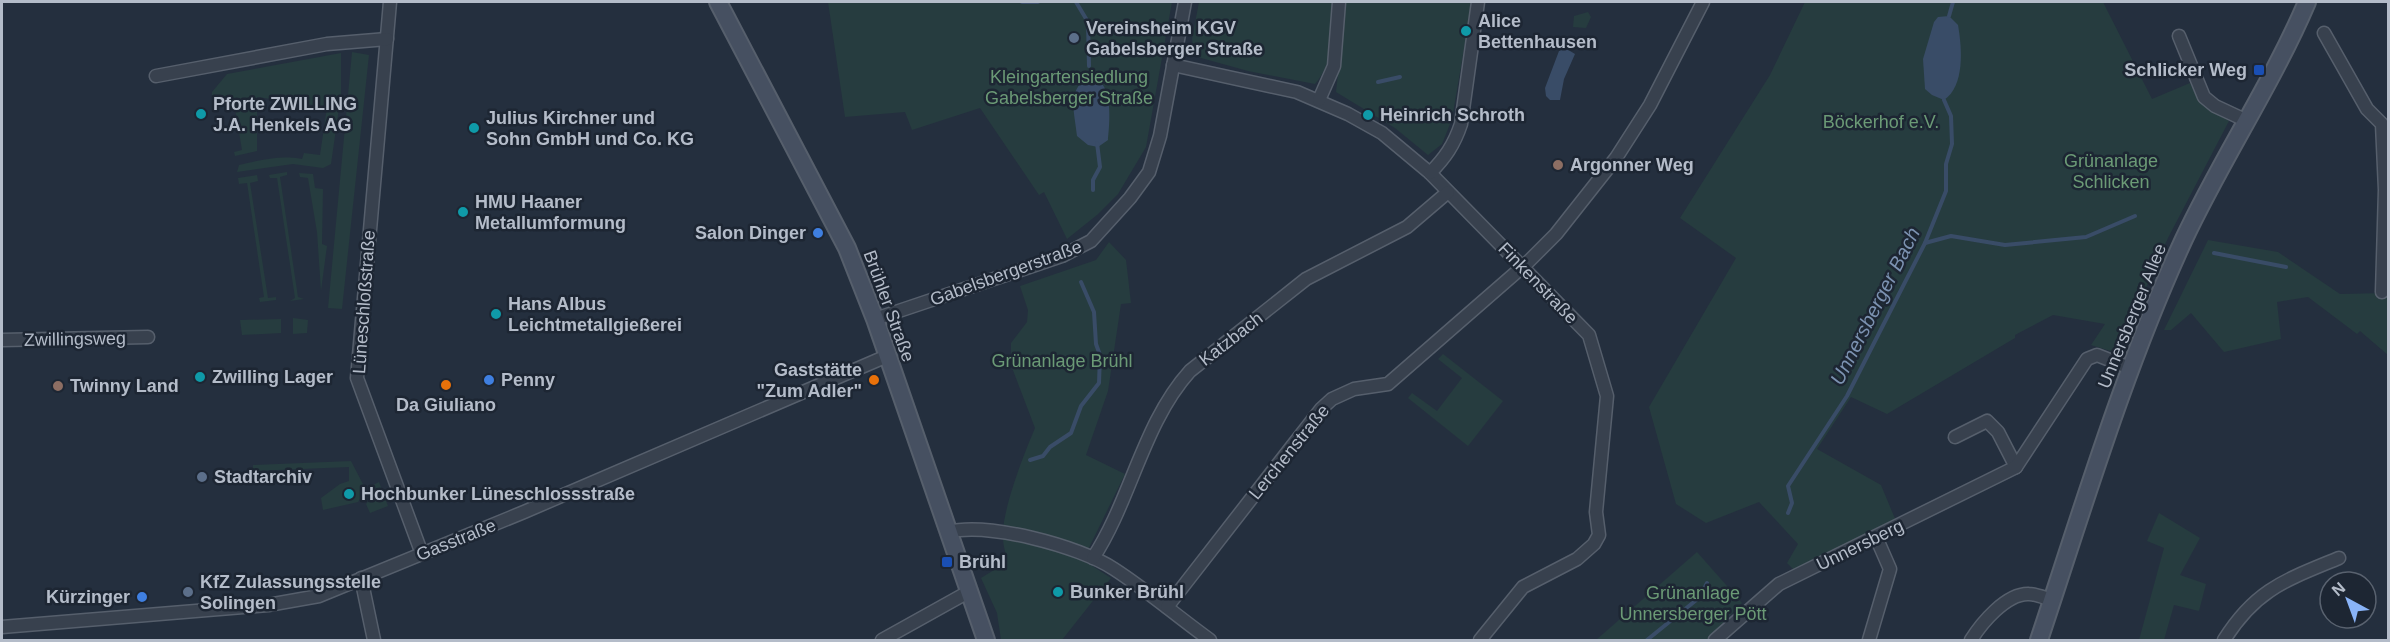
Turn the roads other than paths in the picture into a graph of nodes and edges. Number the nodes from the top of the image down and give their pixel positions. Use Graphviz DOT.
graph roads {
  1 [pos="390,2"];
  2 [pos="718,2"];
  3 [pos="1185,2"];
  4 [pos="1339,2"];
  5 [pos="1478,2"];
  6 [pos="1703,2"];
  7 [pos="2307,2"];
  8 [pos="2324,33"];
  9 [pos="2179,36"];
  10 [pos="387,39"];
  11 [pos="1173,65"];
  12 [pos="156,76"];
  13 [pos="1318,100"];
  14 [pos="2245,120"];
  15 [pos="2385,122"];
  16 [pos="1430,173"];
  17 [pos="1448,192"];
  18 [pos="1522,267"];
  19 [pos="2382,292"];
  20 [pos="875,319"];
  21 [pos="148,337"];
  22 [pos="2,340"];
  23 [pos="887,356"];
  24 [pos="2130,368"];
  25 [pos="1955,437"];
  26 [pos="2016,467"];
  27 [pos="948,532"];
  28 [pos="1876,537"];
  29 [pos="422,554"];
  30 [pos="1093,558"];
  31 [pos="2339,558"];
  32 [pos="361,578"];
  33 [pos="970,591"];
  34 [pos="2052,600"];
  35 [pos="1167,608"];
  36 [pos="2,627"];
  37 [pos="374,640"];
  38 [pos="882,640"];
  39 [pos="986,640"];
  40 [pos="1210,640"];
  41 [pos="1480,640"];
  42 [pos="1715,640"];
  43 [pos="1869,640"];
  44 [pos="1971,640"];
  45 [pos="2038,640"];
  46 [pos="2224,640"];
  1 -- 10 [label="street, Lüneschloßstraße"];
  2 -- 20 [label="main road, Brühler Straße"];
  3 -- 11 [label="street, Gabelsbergerstraße"];
  4 -- 13 [label="street"];
  5 -- 16 [label="street"];
  6 -- 18 [label="street"];
  7 -- 14 [label="main road, Unnersberger Allee"];
  8 -- 15 [label="street"];
  9 -- 14 [label="street"];
  10 -- 12 [label="street"];
  10 -- 29 [label="street, Lüneschloßstraße"];
  11 -- 13 [label="street, Finkenstraße"];
  11 -- 20 [label="street, Gabelsbergerstraße"];
  13 -- 16 [label="street, Finkenstraße"];
  14 -- 24 [label="main road, Unnersberger Allee"];
  15 -- 19 [label="street"];
  16 -- 17 [label="street, Finkenstraße"];
  17 -- 18 [label="street, Finkenstraße"];
  17 -- 30 [label="street, Katzbach"];
  18 -- 35 [label="street, Lerchenstraße"];
  18 -- 41 [label="street, Finkenstraße"];
  20 -- 23 [label="main road, Brühler Straße"];
  21 -- 22 [label="street, Zwillingsweg"];
  23 -- 27 [label="main road, Brühler Straße"];
  23 -- 29 [label="street, Gasstraße"];
  24 -- 26 [label="street"];
  24 -- 34 [label="main road, Unnersberger Allee"];
  25 -- 26 [label="street"];
  26 -- 28 [label="street, Unnersberg"];
  27 -- 30 [label="street"];
  27 -- 33 [label="main road, Brühler Straße"];
  28 -- 42 [label="street, Unnersberg"];
  28 -- 43 [label="street"];
  29 -- 32 [label="street, Gasstraße"];
  30 -- 35 [label="street"];
  31 -- 46 [label="street"];
  32 -- 36 [label="street, Gasstraße"];
  32 -- 37 [label="street"];
  33 -- 38 [label="street"];
  33 -- 39 [label="main road, Brühler Straße"];
  34 -- 44 [label="street"];
  34 -- 45 [label="main road, Unnersberger Allee"];
  35 -- 40 [label="street"];
}
